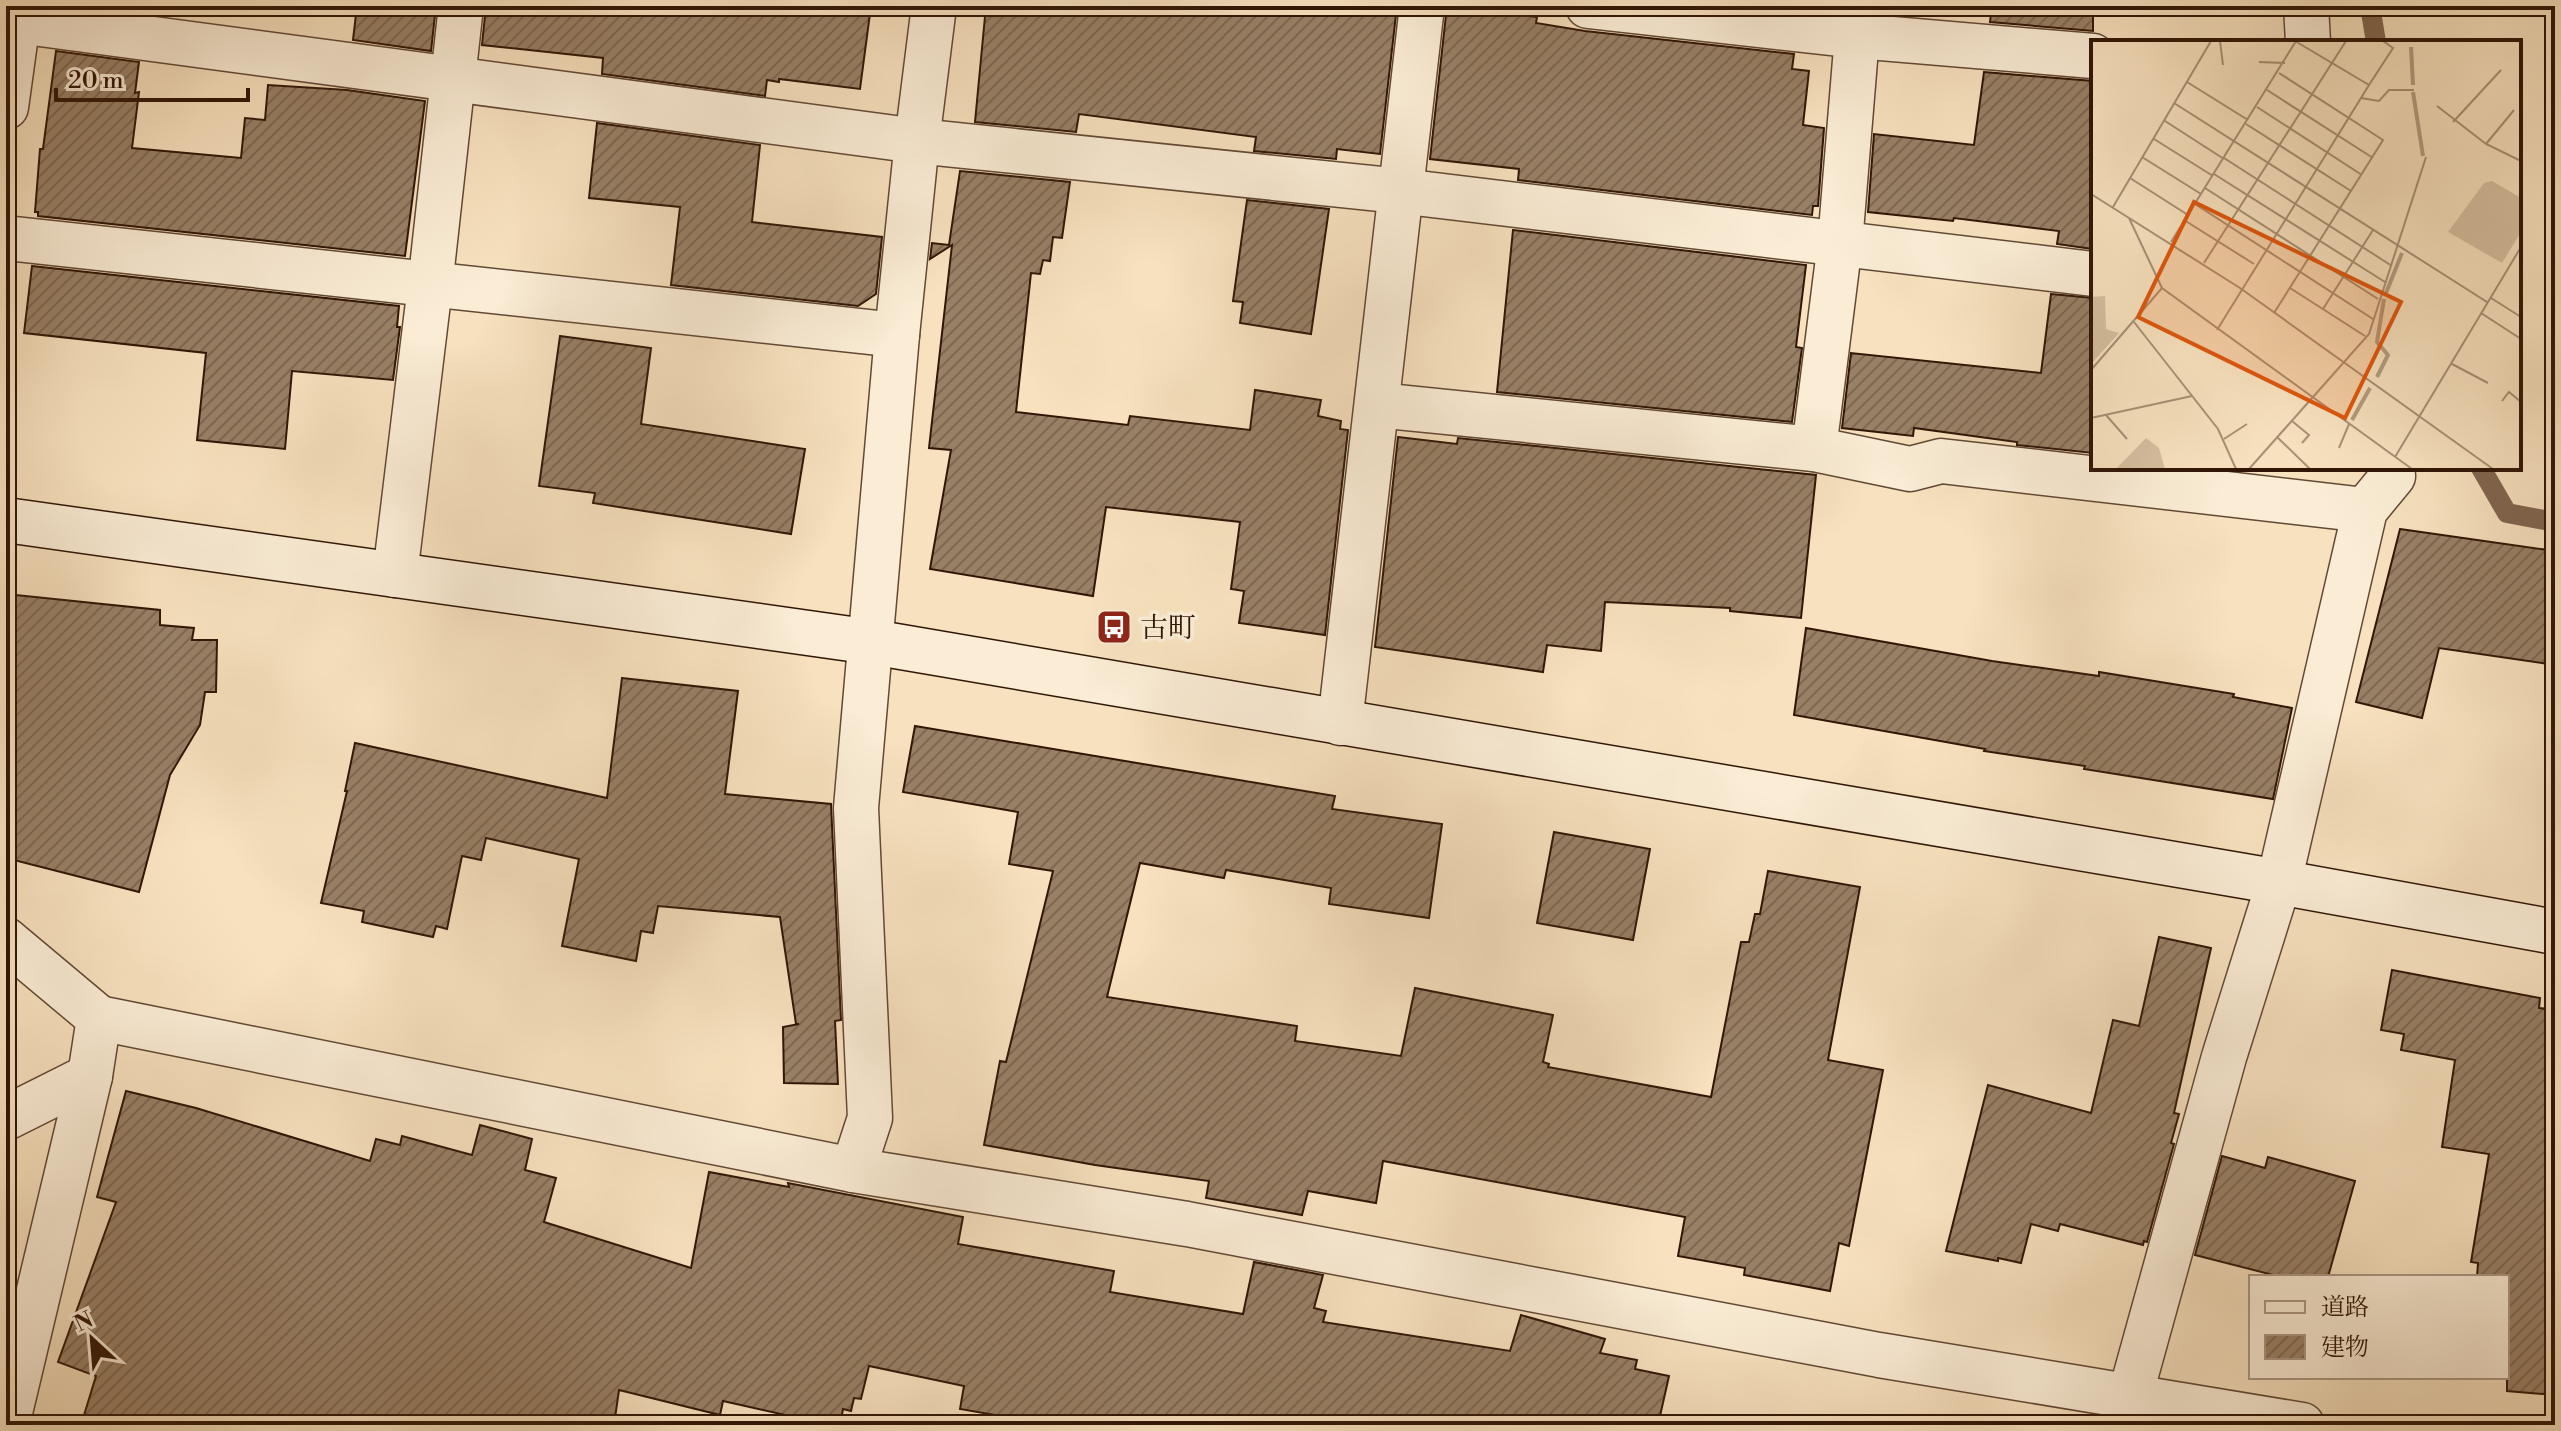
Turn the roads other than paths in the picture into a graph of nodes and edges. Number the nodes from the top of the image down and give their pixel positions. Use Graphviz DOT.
graph roads {
  1 [pos="461,6"];
  2 [pos="934,6"];
  3 [pos="1422,6"];
  4 [pos="1588,6"];
  5 [pos="2306,6"];
  6 [pos="19,14"];
  7 [pos="1859,21"];
  8 [pos="2308,40"];
  9 [pos="2091,56"];
  10 [pos="453,79"];
  11 [pos="6,107"];
  12 [pos="917,141"];
  13 [pos="1400,191"];
  14 [pos="6,238"];
  15 [pos="1840,243"];
  16 [pos="2091,274"];
  17 [pos="430,286"];
  18 [pos="897,335"];
  19 [pos="1377,405"];
  20 [pos="1814,449"];
  21 [pos="2392,470"];
  22 [pos="2365,510"];
  23 [pos="6,520"];
  24 [pos="395,575"];
  25 [pos="872,642"];
  26 [pos="1340,723"];
  27 [pos="2279,882"];
  28 [pos="2555,932"];
  29 [pos="6,940"];
  30 [pos="99,1018"];
  31 [pos="90,1076"];
  32 [pos="6,1118"];
  33 [pos="853,1170"];
  34 [pos="2126,1411"];
  35 [pos="7,1425"];
  36 [pos="2302,1425"];
  1 -- 10 [label="street"];
  2 -- 12 [label="street"];
  3 -- 13 [label="street"];
  4 -- 7 [label="street"];
  5 -- 8 [label="street"];
  6 -- 10 [label="street"];
  6 -- 11 [label="street"];
  7 -- 9 [label="street"];
  7 -- 15 [label="street"];
  10 -- 12 [label="street"];
  10 -- 17 [label="street"];
  12 -- 13 [label="street"];
  12 -- 18 [label="street"];
  13 -- 15 [label="street"];
  13 -- 19 [label="street"];
  14 -- 17 [label="street"];
  15 -- 16 [label="street"];
  15 -- 20 [label="street"];
  17 -- 18 [label="street"];
  17 -- 24 [label="street"];
  18 -- 25 [label="street"];
  19 -- 20 [label="street"];
  19 -- 26 [label="street"];
  20 -- 22 [label="street"];
  21 -- 22 [label="street"];
  22 -- 27 [label="street"];
  23 -- 24 [label="street"];
  24 -- 25 [label="street"];
  25 -- 26 [label="street"];
  25 -- 33 [label="street"];
  26 -- 27 [label="street"];
  27 -- 28 [label="street"];
  27 -- 34 [label="street"];
  29 -- 30 [label="street"];
  30 -- 31 [label="street"];
  30 -- 33 [label="street"];
  31 -- 32 [label="street"];
  31 -- 35 [label="street"];
  33 -- 34 [label="street"];
  34 -- 36 [label="street"];
}
